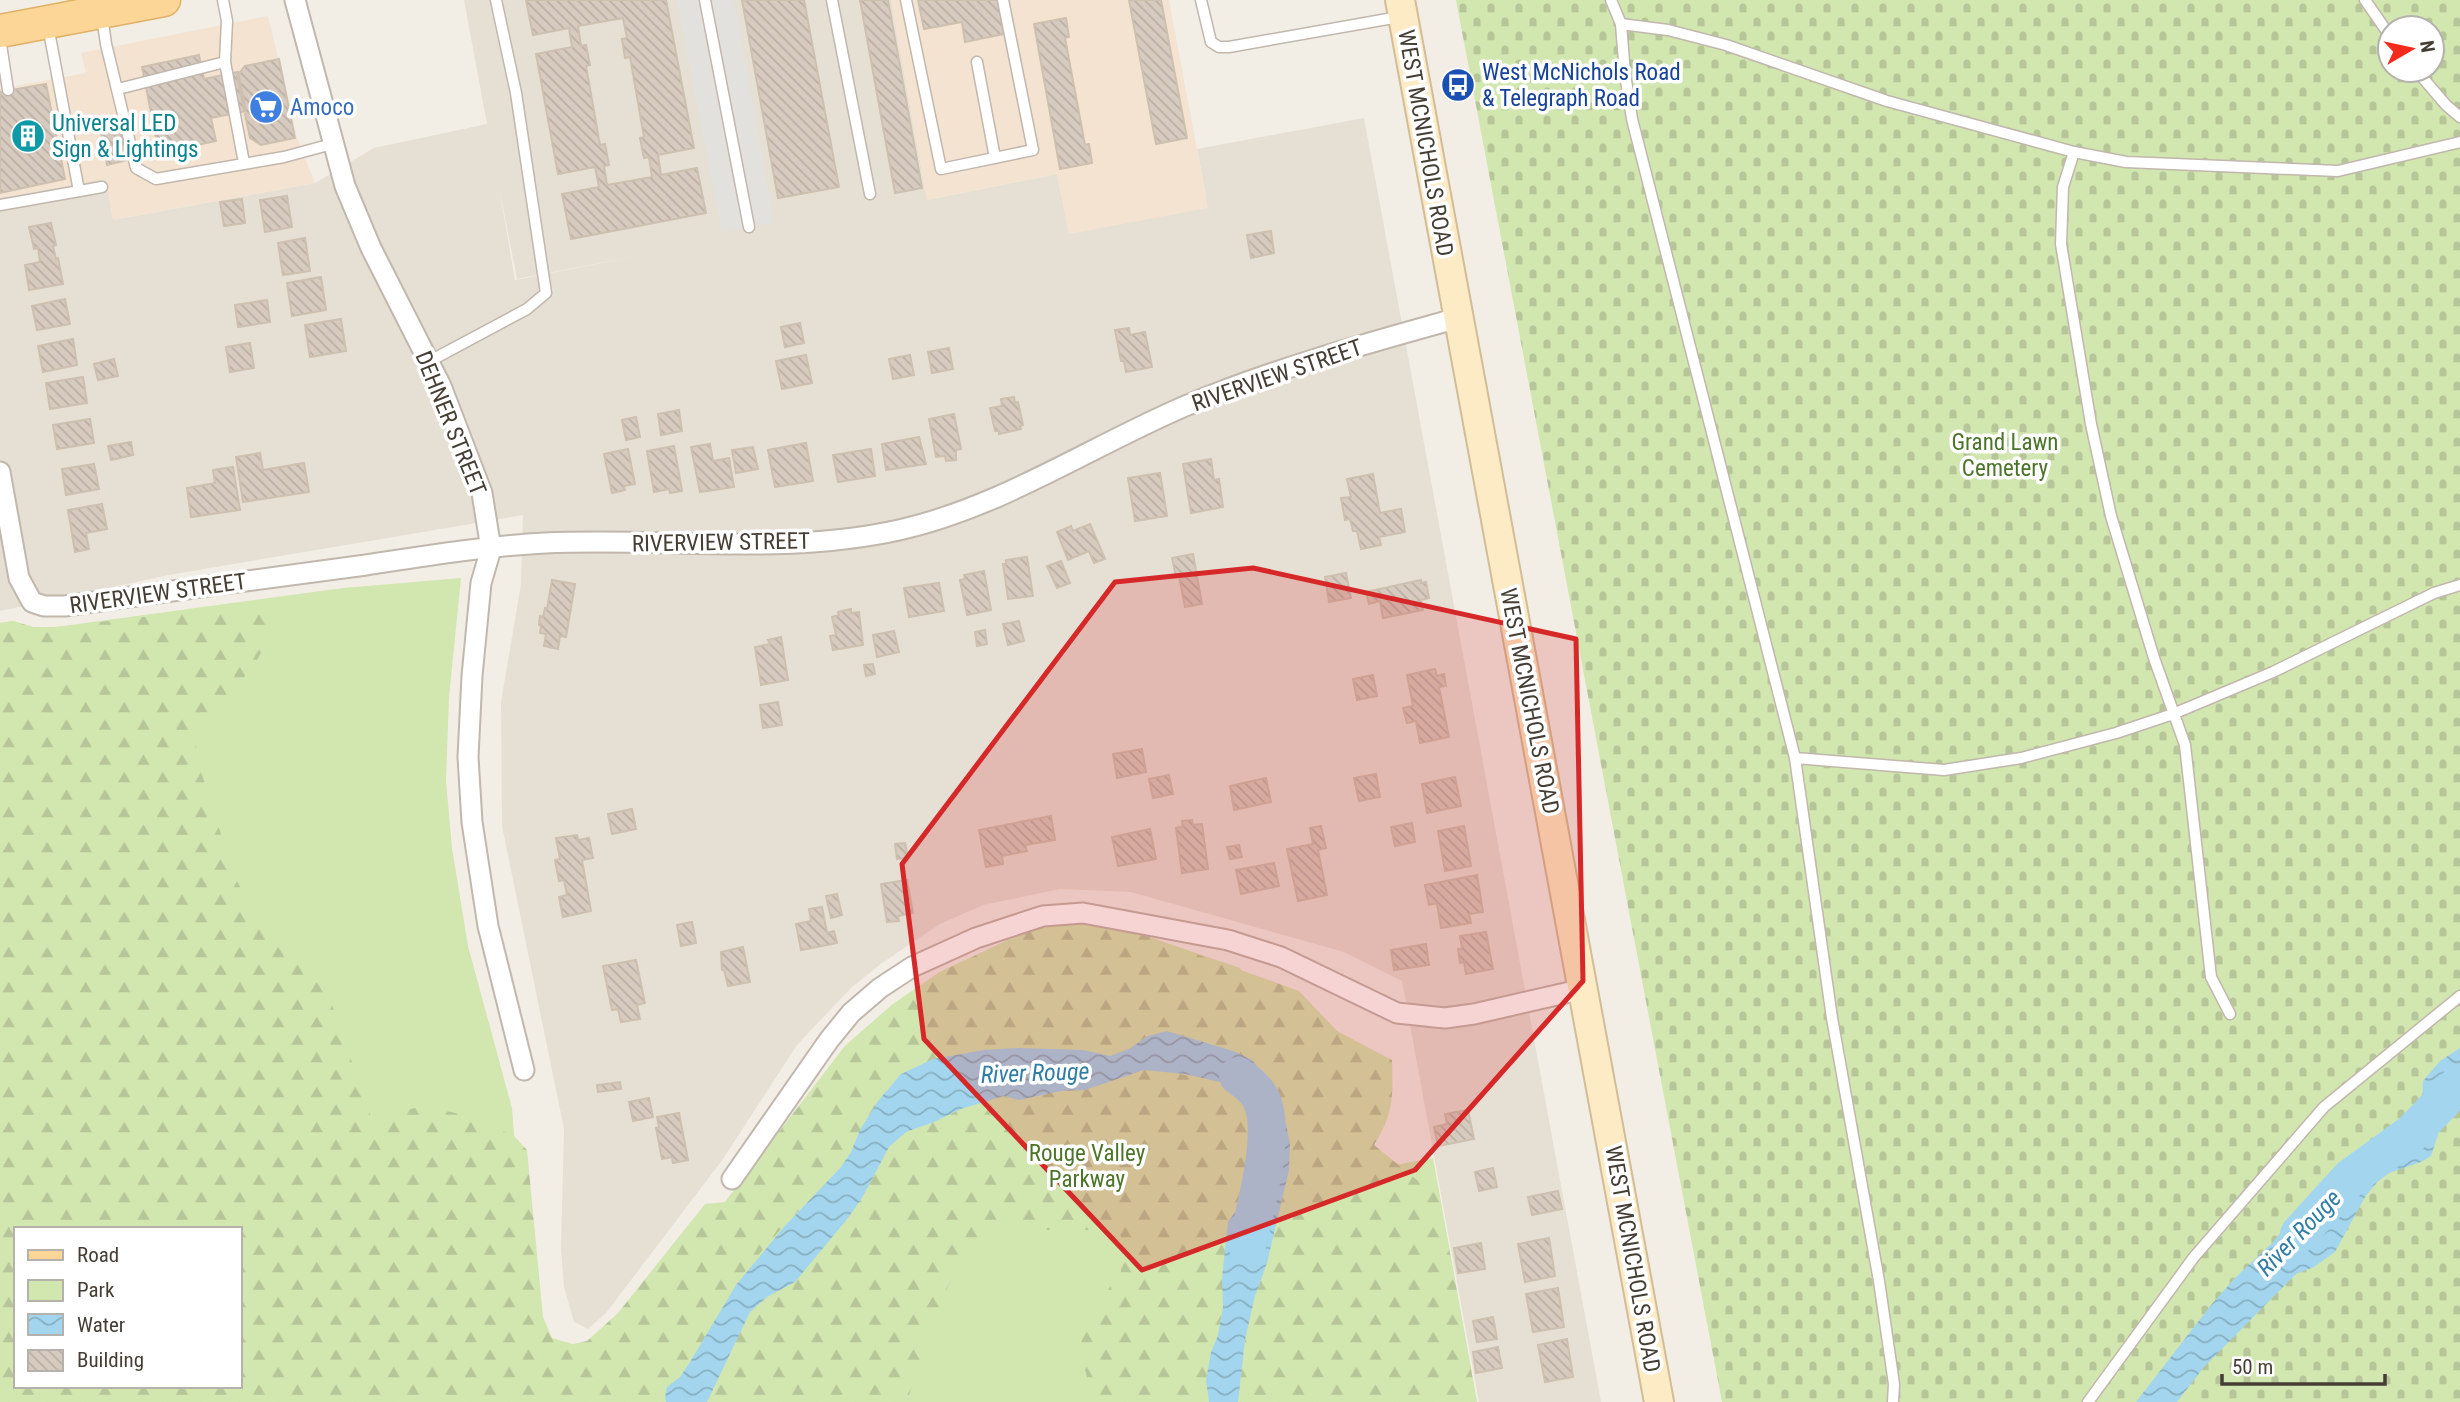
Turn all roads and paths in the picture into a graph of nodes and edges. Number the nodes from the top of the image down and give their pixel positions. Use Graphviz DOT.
graph roads {
  1 [pos="164,0"];
  2 [pos="223,0"];
  3 [pos="295,0"];
  4 [pos="496,0"];
  5 [pos="705,0"];
  6 [pos="832,0"];
  7 [pos="906,0"];
  8 [pos="1003,0"];
  9 [pos="1201,0"];
  10 [pos="1611,0"];
  11 [pos="2365,0"];
  12 [pos="1401,8"];
  13 [pos="102,12"];
  14 [pos="2376,16"];
  15 [pos="47,22"];
  16 [pos="1621,23"];
  17 [pos="0,30"];
  18 [pos="0,38"];
  19 [pos="225,62"];
  20 [pos="977,62"];
  21 [pos="2428,84"];
  22 [pos="118,89"];
  23 [pos="8,90"];
  24 [pos="2460,117"];
  25 [pos="2460,142"];
  26 [pos="332,144"];
  27 [pos="2074,152"];
  28 [pos="995,158"];
  29 [pos="244,163"];
  30 [pos="102,187"];
  31 [pos="79,191"];
  32 [pos="870,194"];
  33 [pos="0,205"];
  34 [pos="750,227"];
  35 [pos="1458,318"];
  36 [pos="428,362"];
  37 [pos="0,472"];
  38 [pos="491,549"];
  39 [pos="2460,585"];
  40 [pos="2173,714"];
  41 [pos="1795,758"];
  42 [pos="1583,989"];
  43 [pos="2460,996"];
  44 [pos="2230,1014"];
  45 [pos="524,1070"];
  46 [pos="732,1179"];
  47 [pos="1659,1402"];
  48 [pos="1893,1402"];
  49 [pos="2088,1402"];
  1 -- 13 [label="main road"];
  2 -- 19 [label="lane"];
  3 -- 26 [label="street, DEHNER STREET"];
  4 -- 36 [label="lane"];
  5 -- 34 [label="lane"];
  6 -- 32 [label="lane"];
  7 -- 28 [label="lane"];
  8 -- 28 [label="lane"];
  9 -- 12 [label="lane"];
  10 -- 16 [label="lane"];
  11 -- 14 [label="lane"];
  12 -- 35 [label="main road, WEST MCNICHOLS ROAD"];
  13 -- 15 [label="main road"];
  13 -- 22 [label="lane"];
  15 -- 17 [label="main road"];
  15 -- 31 [label="lane"];
  16 -- 27 [label="lane"];
  16 -- 41 [label="lane"];
  18 -- 23 [label="lane"];
  19 -- 22 [label="lane"];
  19 -- 29 [label="lane"];
  20 -- 28 [label="lane"];
  21 -- 24 [label="lane"];
  22 -- 29 [label="lane"];
  25 -- 27 [label="lane"];
  26 -- 29 [label="lane"];
  26 -- 36 [label="street, DEHNER STREET"];
  27 -- 40 [label="lane"];
  30 -- 31 [label="lane"];
  31 -- 33 [label="lane"];
  35 -- 38 [label="street, RIVERVIEW STREET"];
  35 -- 42 [label="main road, WEST MCNICHOLS ROAD"];
  36 -- 38 [label="street, DEHNER STREET"];
  37 -- 38 [label="street, RIVERVIEW STREET"];
  38 -- 45 [label="street, DEHNER STREET"];
  39 -- 40 [label="lane"];
  40 -- 41 [label="lane"];
  40 -- 44 [label="lane"];
  41 -- 48 [label="lane"];
  42 -- 46 [label="street"];
  42 -- 47 [label="main road, WEST MCNICHOLS ROAD"];
  43 -- 49 [label="lane"];
}
